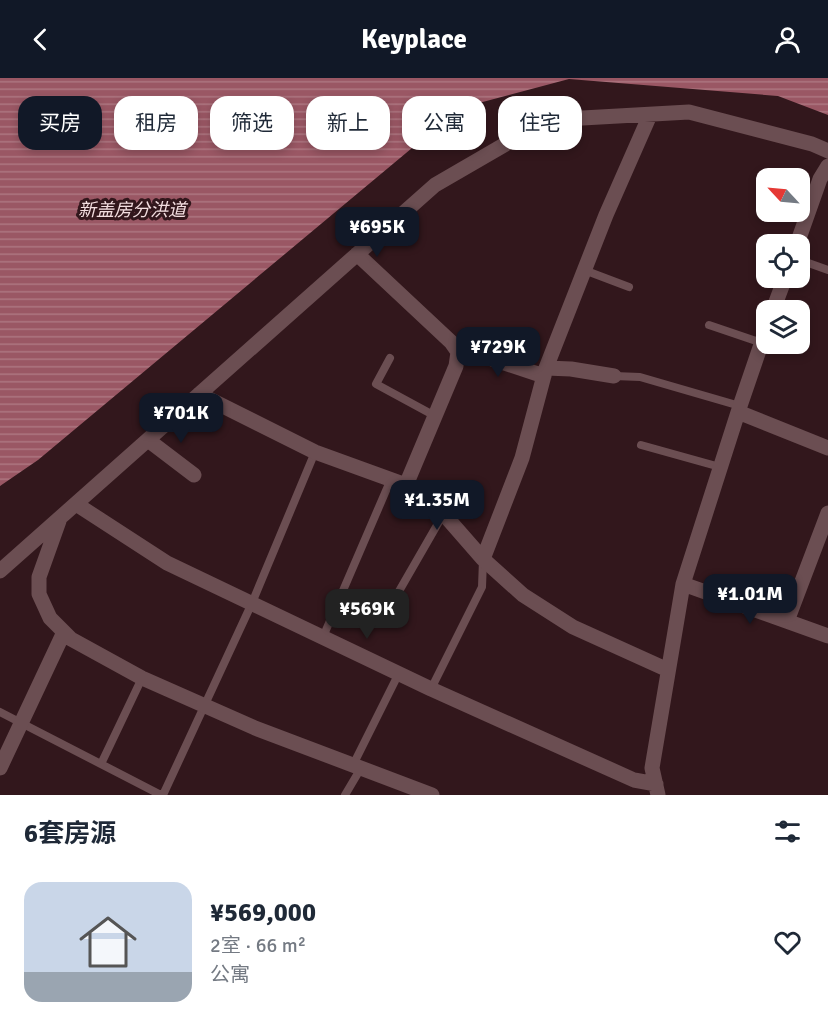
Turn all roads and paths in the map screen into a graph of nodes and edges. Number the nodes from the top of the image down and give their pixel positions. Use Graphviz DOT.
graph roads {
  1 [pos="650,114"];
  2 [pos="828,151"];
  3 [pos="828,166"];
  4 [pos="801,234"];
  5 [pos="357,254"];
  6 [pos="810,264"];
  7 [pos="584,270"];
  8 [pos="828,270"];
  9 [pos="629,287"];
  10 [pos="709,325"];
  11 [pos="756,335"];
  12 [pos="458,352"];
  13 [pos="758,354"];
  14 [pos="390,358"];
  15 [pos="545,372"];
  16 [pos="614,376"];
  17 [pos="199,394"];
  18 [pos="739,409"];
  19 [pos="435,416"];
  20 [pos="148,440"];
  21 [pos="641,445"];
  22 [pos="828,448"];
  23 [pos="315,452"];
  24 [pos="720,466"];
  25 [pos="194,475"];
  26 [pos="391,479"];
  27 [pos="406,485"];
  28 [pos="76,504"];
  29 [pos="444,513"];
  30 [pos="828,515"];
  31 [pos="60,518"];
  32 [pos="483,559"];
  33 [pos="0,571"];
  34 [pos="683,584"];
  35 [pos="252,603"];
  36 [pos="387,612"];
  37 [pos="787,621"];
  38 [pos="64,632"];
  39 [pos="828,636"];
  40 [pos="323,637"];
  41 [pos="668,670"];
  42 [pos="399,673"];
  43 [pos="142,678"];
  44 [pos="431,689"];
  45 [pos="205,706"];
  46 [pos="0,712"];
  47 [pos="21,723"];
  48 [pos="101,764"];
  49 [pos="357,767"];
  50 [pos="0,768"];
  51 [pos="657,790"];
  52 [pos="162,795"];
  53 [pos="345,795"];
  54 [pos="432,795"];
  1 -- 2 [label="street"];
  1 -- 5 [label="street"];
  1 -- 7 [label="street"];
  3 -- 4 [label="street"];
  5 -- 12 [label="street"];
  5 -- 17 [label="street"];
  6 -- 8 [label="lane"];
  7 -- 9 [label="lane"];
  7 -- 15 [label="street"];
  10 -- 11 [label="lane"];
  12 -- 15 [label="street"];
  12 -- 19 [label="street"];
  13 -- 18 [label="street"];
  14 -- 19 [label="lane"];
  15 -- 16 [label="street"];
  15 -- 32 [label="street"];
  16 -- 18 [label="lane"];
  17 -- 20 [label="street"];
  17 -- 23 [label="street"];
  18 -- 22 [label="street"];
  18 -- 24 [label="street"];
  19 -- 27 [label="street"];
  20 -- 25 [label="street"];
  20 -- 28 [label="street"];
  21 -- 24 [label="lane"];
  23 -- 26 [label="street"];
  23 -- 35 [label="lane"];
  24 -- 34 [label="street"];
  26 -- 27 [label="street"];
  26 -- 40 [label="lane"];
  27 -- 29 [label="street"];
  28 -- 31 [label="street"];
  28 -- 35 [label="street"];
  29 -- 32 [label="street"];
  29 -- 36 [label="lane"];
  30 -- 37 [label="street"];
  31 -- 33 [label="street"];
  31 -- 38 [label="street"];
  32 -- 41 [label="street"];
  32 -- 44 [label="lane"];
  34 -- 37 [label="street"];
  34 -- 41 [label="street"];
  35 -- 40 [label="street"];
  35 -- 45 [label="lane"];
  37 -- 39 [label="street"];
  38 -- 43 [label="street"];
  38 -- 47 [label="street"];
  40 -- 42 [label="street"];
  41 -- 51 [label="street"];
  42 -- 44 [label="street"];
  42 -- 49 [label="lane"];
  43 -- 45 [label="street"];
  43 -- 48 [label="lane"];
  44 -- 51 [label="street"];
  45 -- 49 [label="street"];
  45 -- 52 [label="lane"];
  46 -- 47 [label="lane"];
  47 -- 48 [label="lane"];
  47 -- 50 [label="street"];
  48 -- 52 [label="lane"];
  49 -- 53 [label="lane"];
  49 -- 54 [label="street"];
}
